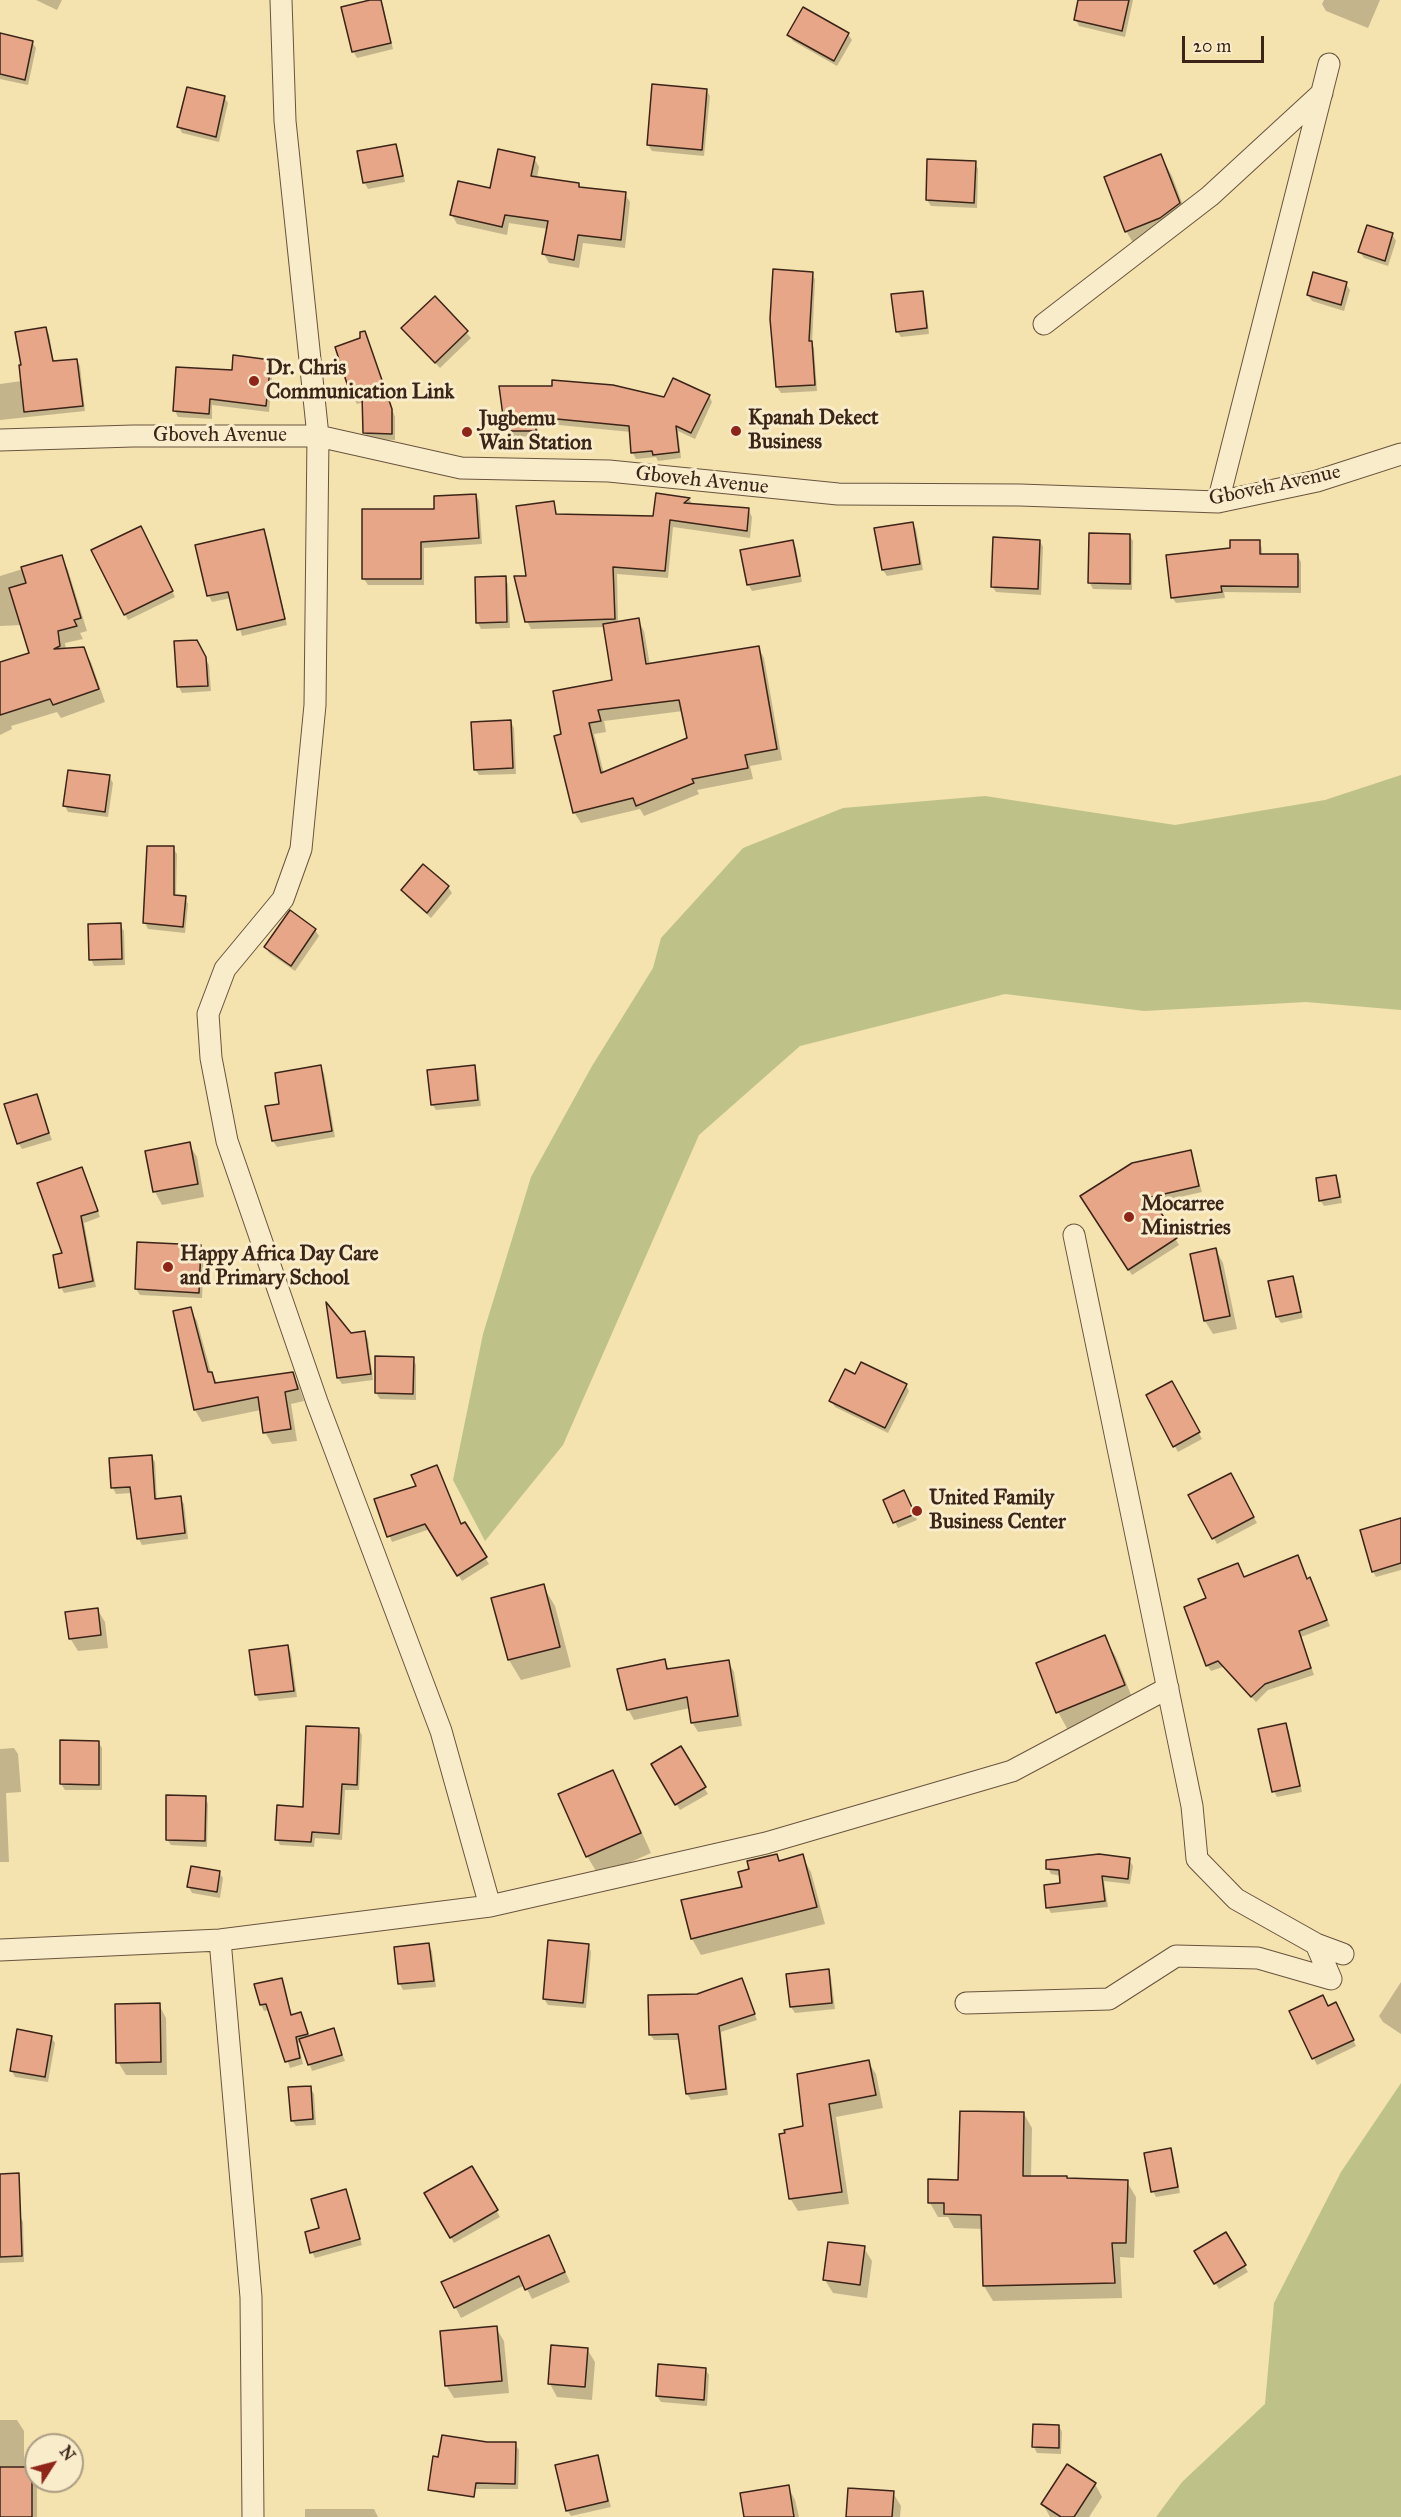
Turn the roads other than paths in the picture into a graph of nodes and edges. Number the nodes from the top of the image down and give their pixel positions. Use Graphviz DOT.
graph roads {
  1 [pos="281,0"];
  2 [pos="1329,64"];
  3 [pos="1322,93"];
  4 [pos="1044,324"];
  5 [pos="318,436"];
  6 [pos="0,440"];
  7 [pos="1401,454"];
  8 [pos="1218,502"];
  9 [pos="1074,1235"];
  10 [pos="1168,1688"];
  11 [pos="490,1906"];
  12 [pos="220,1940"];
  13 [pos="1316,1944"];
  14 [pos="0,1950"];
  15 [pos="1343,1954"];
  16 [pos="966,2003"];
  17 [pos="253,2517"];
  1 -- 5 [label="street"];
  2 -- 3 [label="street"];
  3 -- 4 [label="street"];
  3 -- 8 [label="street"];
  5 -- 6 [label="street, Gboveh Avenue"];
  5 -- 8 [label="street, Gboveh Avenue"];
  5 -- 11 [label="street"];
  7 -- 8 [label="street, Gboveh Avenue"];
  9 -- 10 [label="street"];
  10 -- 11 [label="street"];
  10 -- 13 [label="street"];
  11 -- 12 [label="street"];
  12 -- 14 [label="street"];
  12 -- 17 [label="street"];
  13 -- 15 [label="street"];
  13 -- 16 [label="street"];
}
